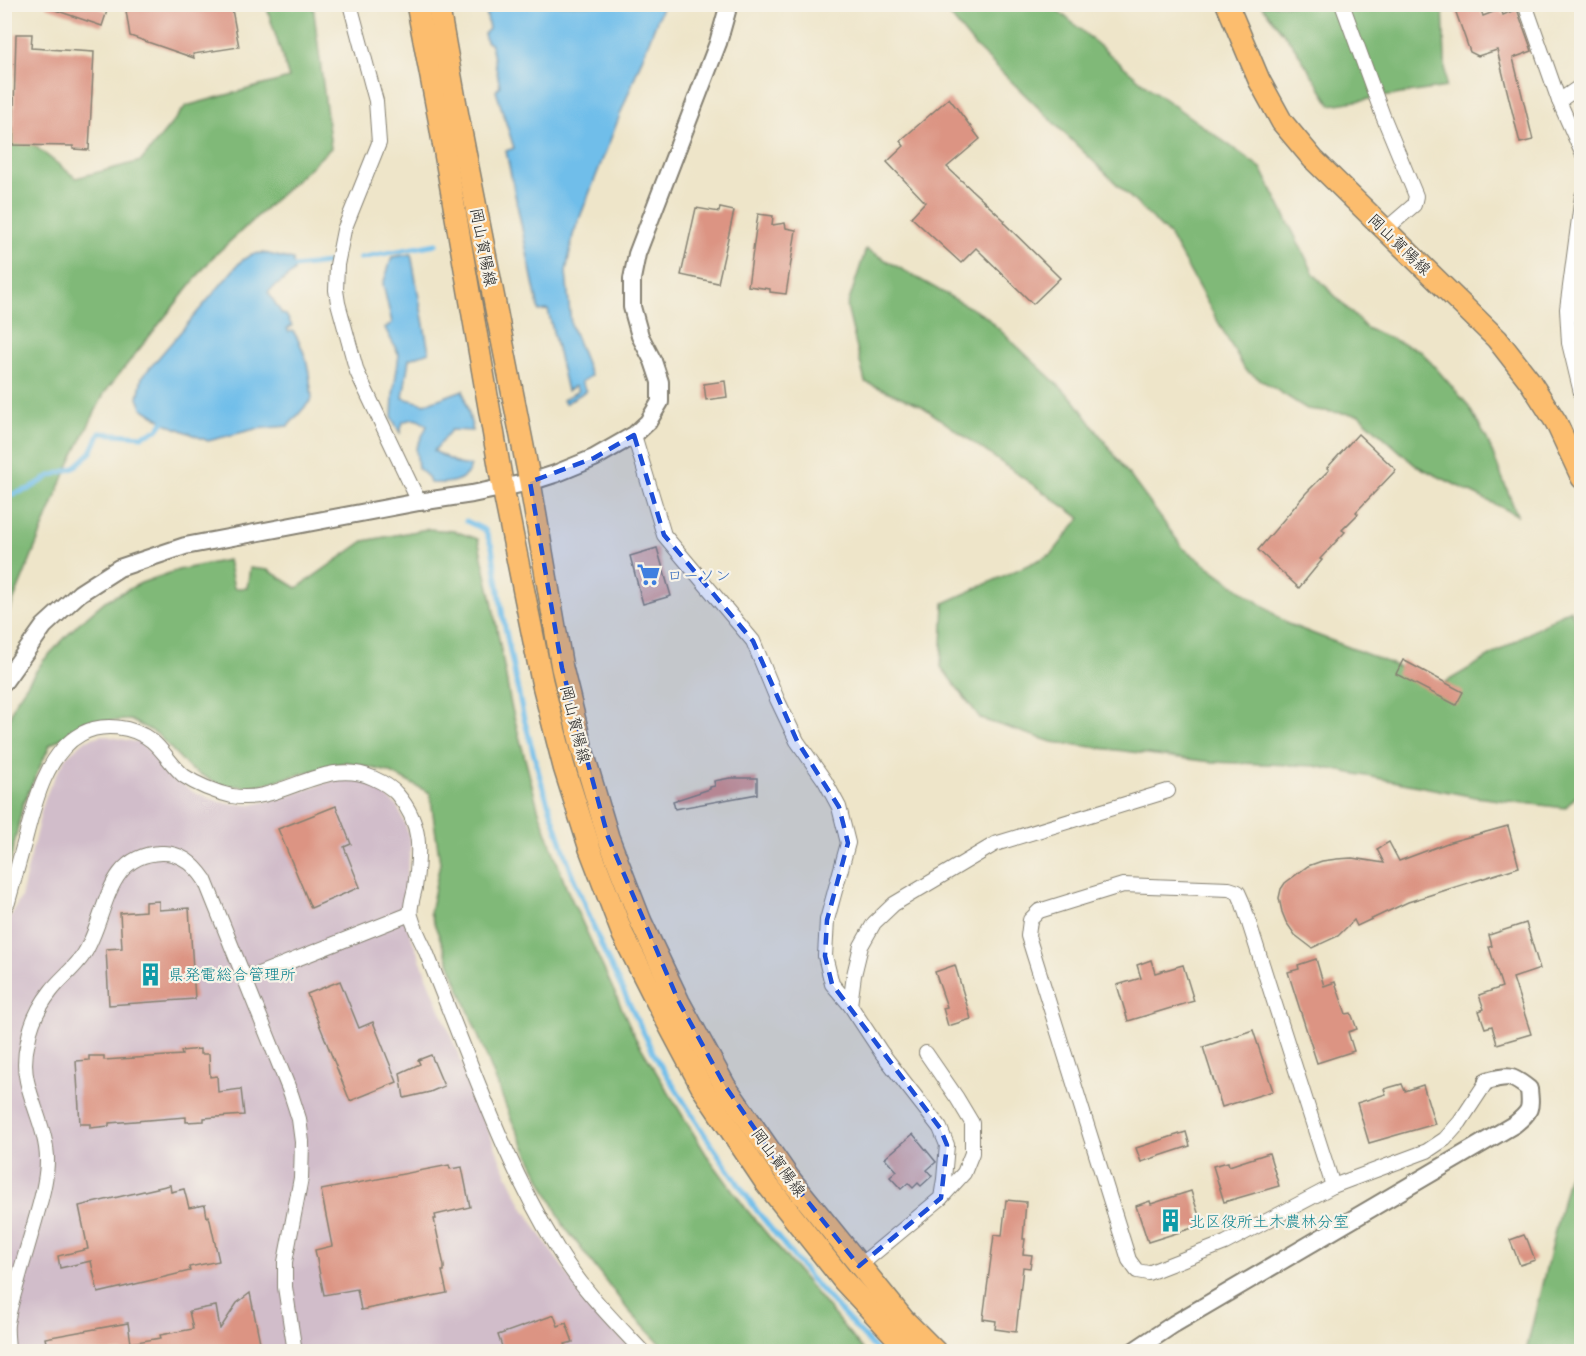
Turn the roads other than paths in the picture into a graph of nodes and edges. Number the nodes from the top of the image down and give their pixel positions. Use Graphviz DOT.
graph roads {
  1 [pos="350,4"];
  2 [pos="417,4"];
  3 [pos="438,4"];
  4 [pos="729,4"];
  5 [pos="1227,4"];
  6 [pos="1342,4"];
  7 [pos="1525,4"];
  8 [pos="1581,85"];
  9 [pos="1559,100"];
  10 [pos="1581,153"];
  11 [pos="1581,196"];
  12 [pos="1385,230"];
  13 [pos="1581,397"];
  14 [pos="634,435"];
  15 [pos="1581,478"];
  16 [pos="530,482"];
  17 [pos="503,488"];
  18 [pos="419,502"];
  19 [pos="4,682"];
  20 [pos="1168,791"];
  21 [pos="4,909"];
  22 [pos="410,914"];
  23 [pos="246,979"];
  24 [pos="850,1005"];
  25 [pos="926,1053"];
  26 [pos="1487,1081"];
  27 [pos="1333,1186"];
  28 [pos="940,1198"];
  29 [pos="859,1266"];
  30 [pos="8,1352"];
  31 [pos="295,1352"];
  32 [pos="642,1352"];
  33 [pos="910,1352"];
  34 [pos="936,1352"];
  35 [pos="1132,1352"];
  1 -- 18 [label="street"];
  2 -- 17 [label="main road, 岡山賀陽線"];
  3 -- 16 [label="main road, 岡山賀陽線"];
  4 -- 14 [label="street"];
  5 -- 12 [label="main road, 岡山賀陽線"];
  6 -- 12 [label="street"];
  7 -- 9 [label="street"];
  8 -- 9 [label="street"];
  9 -- 10 [label="street"];
  11 -- 13 [label="street"];
  12 -- 15 [label="main road, 岡山賀陽線"];
  14 -- 16 [label="street"];
  14 -- 24 [label="street"];
  16 -- 17 [label="street"];
  16 -- 29 [label="main road, 岡山賀陽線"];
  17 -- 18 [label="street"];
  17 -- 33 [label="main road, 岡山賀陽線"];
  18 -- 19 [label="street"];
  20 -- 24 [label="street"];
  21 -- 22 [label="street"];
  22 -- 23 [label="street"];
  22 -- 32 [label="street"];
  23 -- 30 [label="street"];
  23 -- 31 [label="street"];
  24 -- 28 [label="street"];
  25 -- 28 [label="street"];
  26 -- 27 [label="street"];
  26 -- 35 [label="street"];
  27 -- 27 [label="street"];
  28 -- 29 [label="street"];
  29 -- 34 [label="main road, 岡山賀陽線"];
}
